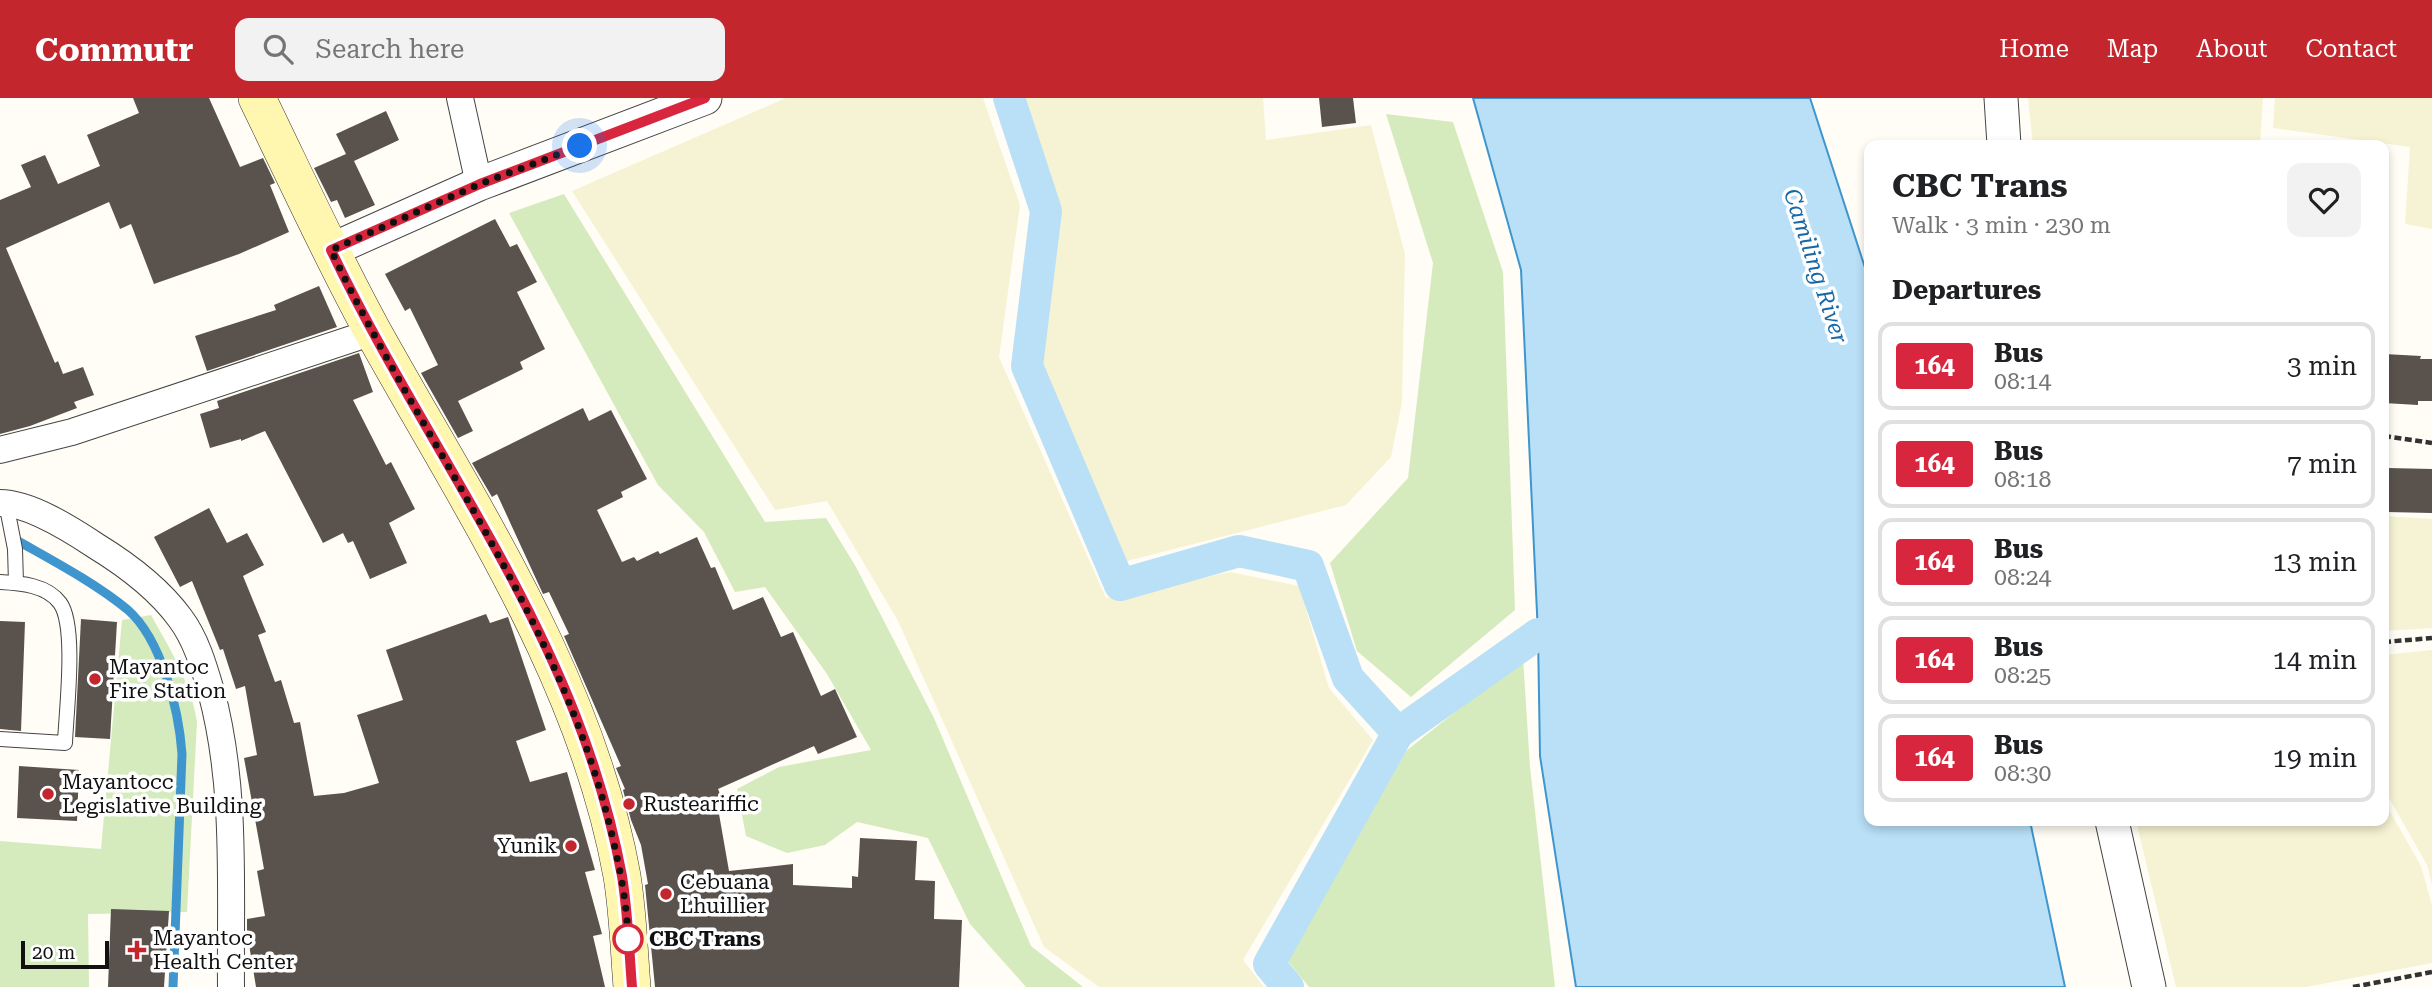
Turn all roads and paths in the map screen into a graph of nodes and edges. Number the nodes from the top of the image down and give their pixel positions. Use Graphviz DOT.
graph roads {
  1 [pos="257,98"];
  2 [pos="460,98"];
  3 [pos="705,98"];
  4 [pos="2001,98"];
  5 [pos="2004,140"];
  6 [pos="480,184"];
  7 [pos="331,250"];
  8 [pos="373,332"];
  9 [pos="2389,437"];
  10 [pos="2432,443"];
  11 [pos="0,450"];
  12 [pos="3,503"];
  13 [pos="0,582"];
  14 [pos="16,583"];
  15 [pos="2432,638"];
  16 [pos="2389,642"];
  17 [pos="0,739"];
  18 [pos="2113,826"];
  19 [pos="2432,972"];
  20 [pos="231,987"];
  21 [pos="632,987"];
  22 [pos="2149,987"];
  23 [pos="2353,987"];
  1 -- 7 [label="main road"];
  2 -- 6 [label="street"];
  3 -- 6 [label="street"];
  4 -- 5 [label="street"];
  6 -- 7 [label="street"];
  7 -- 8 [label="main road"];
  8 -- 11 [label="street"];
  8 -- 21 [label="main road"];
  9 -- 10 [label="path"];
  12 -- 14 [label="lane"];
  12 -- 20 [label="street"];
  13 -- 14 [label="lane"];
  14 -- 17 [label="lane"];
  15 -- 16 [label="path"];
  18 -- 22 [label="street"];
  19 -- 23 [label="path"];
}
